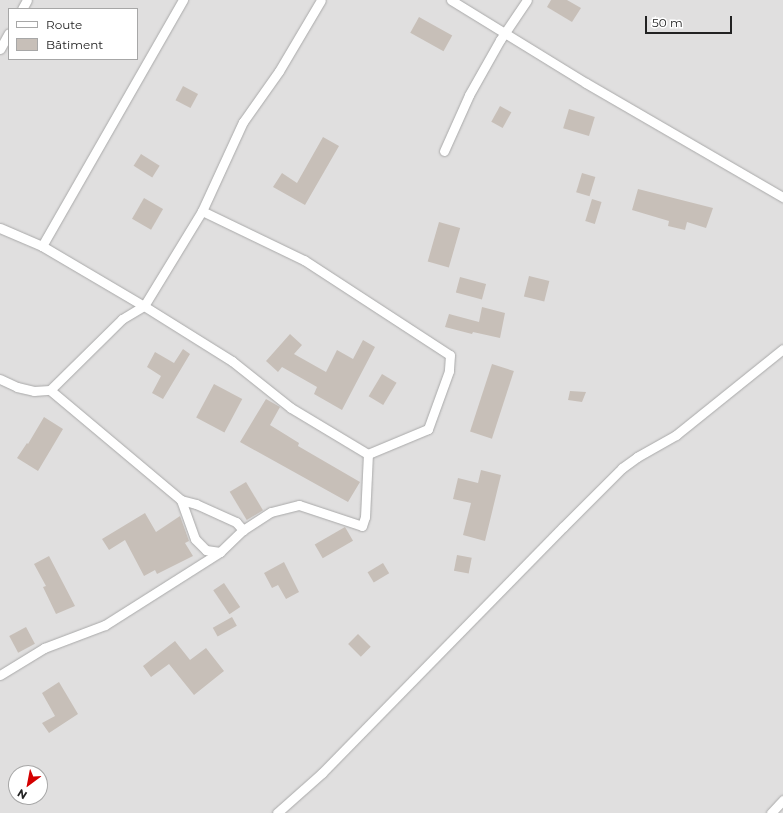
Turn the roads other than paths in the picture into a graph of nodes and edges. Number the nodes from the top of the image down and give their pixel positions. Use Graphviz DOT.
graph roads {
  1 [pos="183,0"];
  2 [pos="321,0"];
  3 [pos="451,0"];
  4 [pos="527,0"];
  5 [pos="506,34"];
  6 [pos="8,35"];
  7 [pos="0,49"];
  8 [pos="444,151"];
  9 [pos="783,197"];
  10 [pos="202,211"];
  11 [pos="0,228"];
  12 [pos="42,246"];
  13 [pos="144,306"];
  14 [pos="783,349"];
  15 [pos="0,379"];
  16 [pos="50,390"];
  17 [pos="368,454"];
  18 [pos="181,500"];
  19 [pos="243,530"];
  20 [pos="220,552"];
  21 [pos="0,675"];
  22 [pos="783,800"];
  23 [pos="277,813"];
  24 [pos="771,813"];
  1 -- 12 [label="street"];
  2 -- 10 [label="street"];
  3 -- 5 [label="street"];
  4 -- 5 [label="street"];
  5 -- 8 [label="street"];
  5 -- 9 [label="street"];
  6 -- 7 [label="street"];
  10 -- 13 [label="street"];
  10 -- 17 [label="street"];
  11 -- 12 [label="street"];
  12 -- 13 [label="street"];
  13 -- 16 [label="street"];
  13 -- 17 [label="street"];
  14 -- 23 [label="street"];
  15 -- 16 [label="street"];
  16 -- 18 [label="street"];
  17 -- 19 [label="street"];
  18 -- 19 [label="street"];
  18 -- 20 [label="street"];
  19 -- 20 [label="street"];
  20 -- 21 [label="street"];
  22 -- 24 [label="street"];
}
